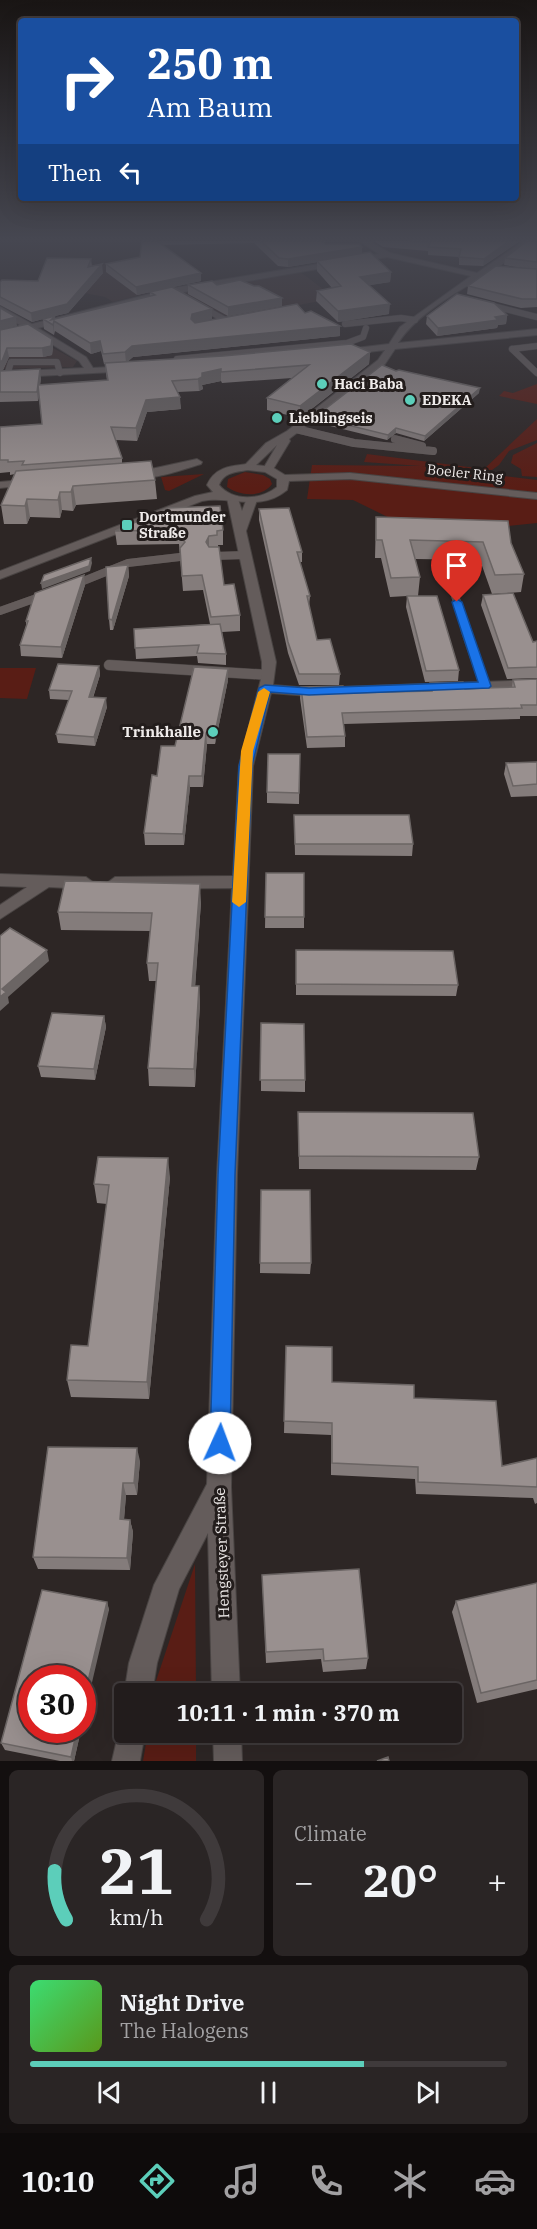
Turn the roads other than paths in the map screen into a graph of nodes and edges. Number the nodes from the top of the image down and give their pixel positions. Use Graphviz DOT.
graph roads {
  1 [pos="22,323"];
  2 [pos="48,323"];
  3 [pos="353,323"];
  4 [pos="411,323"];
  5 [pos="345,324"];
  6 [pos="29,328"];
  7 [pos="366,328"];
  8 [pos="537,332"];
  9 [pos="0,336"];
  10 [pos="393,347"];
  11 [pos="535,348"];
  12 [pos="308,351"];
  13 [pos="170,363"];
  14 [pos="132,367"];
  15 [pos="90,371"];
  16 [pos="537,373"];
  17 [pos="4,375"];
  18 [pos="293,431"];
  19 [pos="395,439"];
  20 [pos="197,462"];
  21 [pos="248,466"];
  22 [pos="268,469"];
  23 [pos="125,475"];
  24 [pos="48,481"];
  25 [pos="283,483"];
  26 [pos="0,485"];
  27 [pos="217,490"];
  28 [pos="537,496"];
  29 [pos="233,498"];
  30 [pos="251,500"];
  31 [pos="241,530"];
  32 [pos="247,555"];
  33 [pos="212,556"];
  34 [pos="180,557"];
  35 [pos="0,575"];
  36 [pos="450,581"];
  37 [pos="62,590"];
  38 [pos="52,593"];
  39 [pos="0,611"];
  40 [pos="109,665"];
  41 [pos="267,682"];
  42 [pos="537,684"];
  43 [pos="485,686"];
  44 [pos="0,880"];
  45 [pos="240,882"];
  46 [pos="44,883"];
  47 [pos="0,913"];
  48 [pos="219,1487"];
  49 [pos="140,1683"];
  50 [pos="226,1683"];
  51 [pos="129,1743"];
  52 [pos="227,1743"];
  53 [pos="126,1761"];
  54 [pos="228,1761"];
  1 -- 6 [label="street"];
  2 -- 6 [label="street"];
  3 -- 5 [label="lane"];
  4 -- 10 [label="street"];
  6 -- 9 [label="street"];
  6 -- 15 [label="street"];
  7 -- 12 [label="lane"];
  8 -- 10 [label="street"];
  10 -- 12 [label="street"];
  10 -- 18 [label="street"];
  11 -- 16 [label="lane"];
  12 -- 13 [label="street"];
  14 -- 15 [label="street"];
  15 -- 17 [label="street"];
  18 -- 19 [label="lane"];
  18 -- 21 [label="street"];
  18 -- 22 [label="street"];
  20 -- 23 [label="street"];
  21 -- 22 [label="street"];
  21 -- 27 [label="street"];
  22 -- 25 [label="street"];
  24 -- 26 [label="street"];
  25 -- 28 [label="street, Boeler Ring"];
  25 -- 30 [label="street, Boeler Ring"];
  27 -- 29 [label="street"];
  27 -- 35 [label="street"];
  29 -- 30 [label="street"];
  29 -- 31 [label="street, Hengsteyer Straße"];
  30 -- 31 [label="street"];
  31 -- 32 [label="street, Hengsteyer Straße"];
  32 -- 33 [label="lane"];
  32 -- 41 [label="street, Hengsteyer Straße"];
  34 -- 37 [label="lane"];
  36 -- 43 [label="lane"];
  38 -- 39 [label="lane"];
  40 -- 41 [label="lane"];
  41 -- 43 [label="street"];
  41 -- 45 [label="street, Hengsteyer Straße"];
  42 -- 43 [label="street"];
  44 -- 46 [label="street"];
  45 -- 46 [label="street"];
  45 -- 48 [label="street, Hengsteyer Straße"];
  46 -- 47 [label="street"];
  48 -- 49 [label="street"];
  48 -- 50 [label="street, Hengsteyer Straße"];
  51 -- 53 [label="street"];
  52 -- 54 [label="street"];
}
